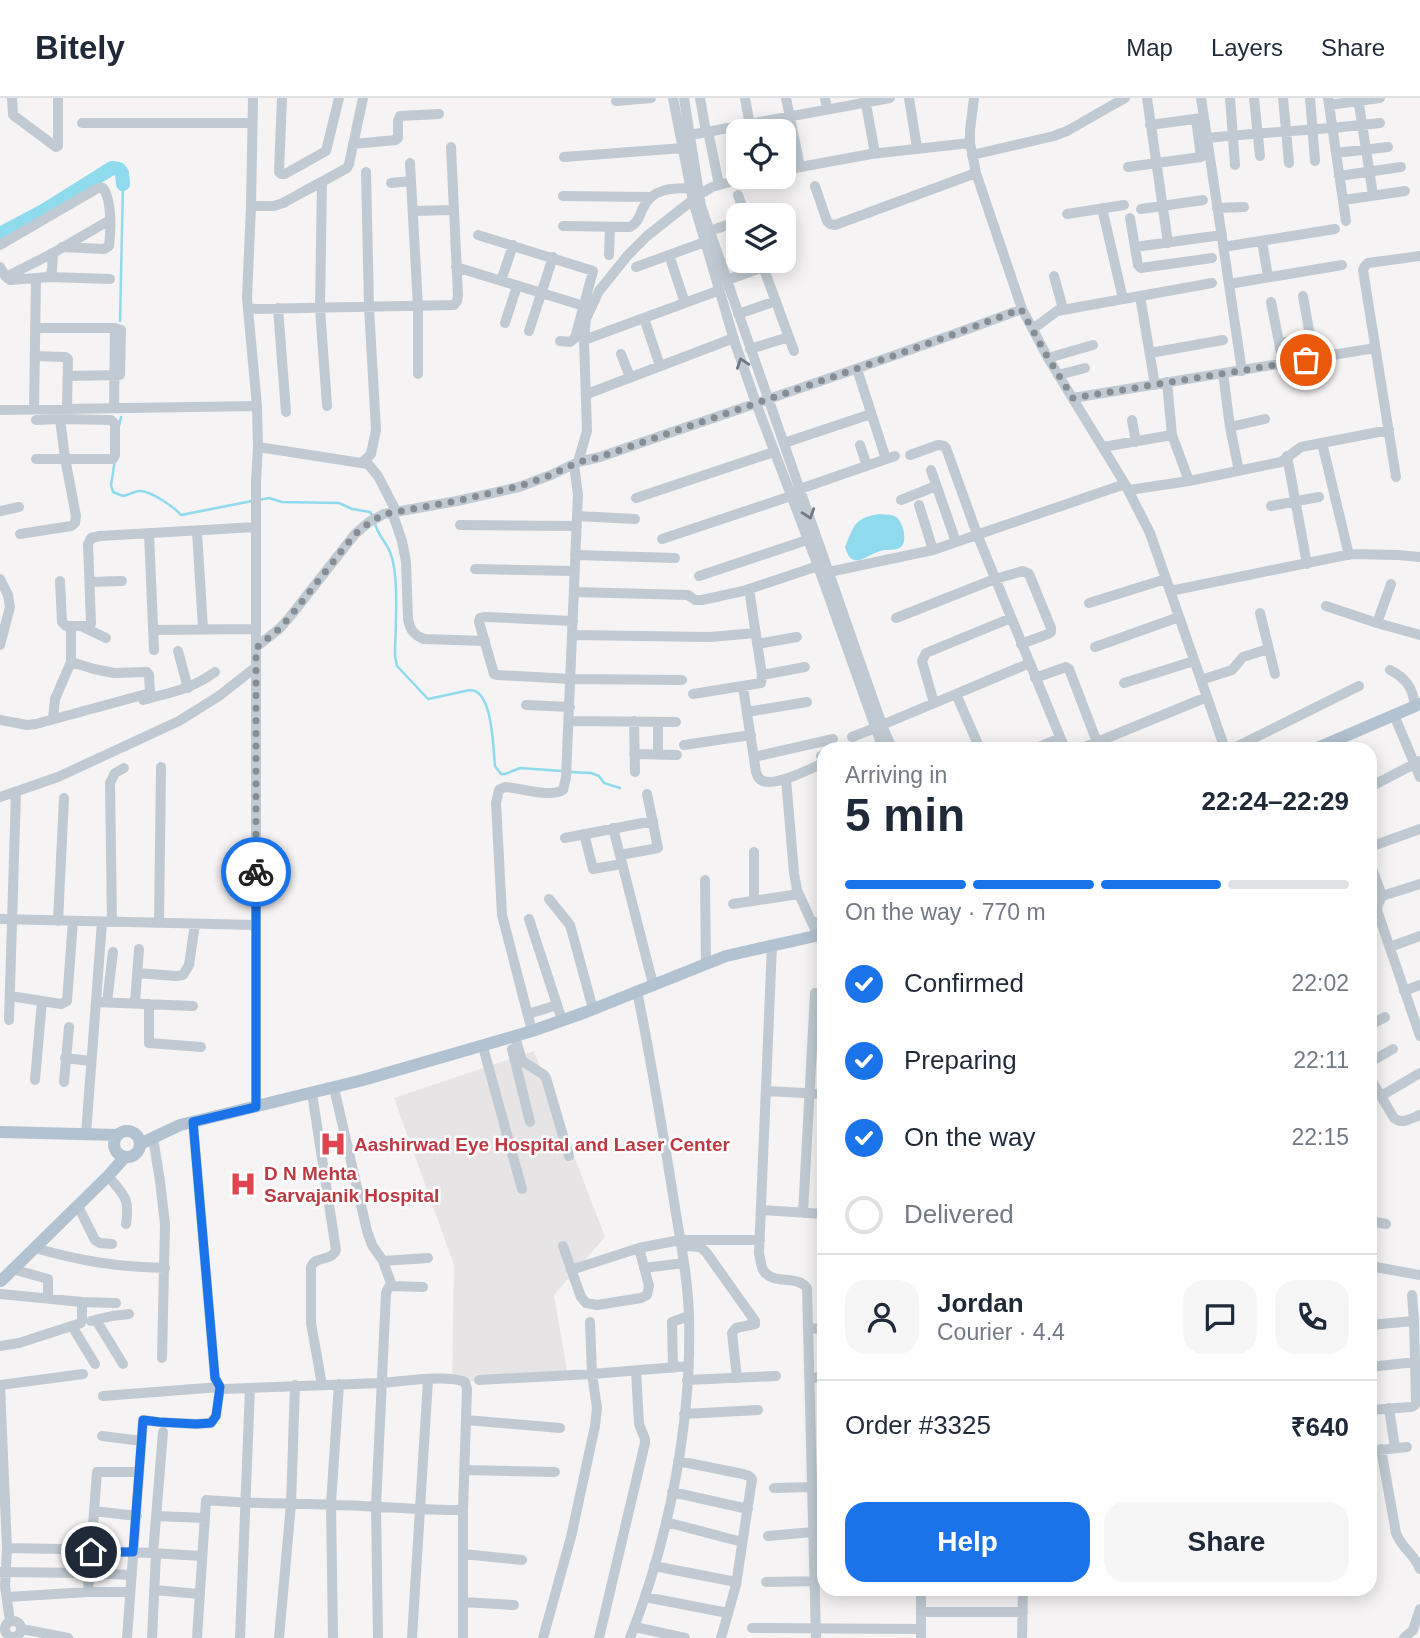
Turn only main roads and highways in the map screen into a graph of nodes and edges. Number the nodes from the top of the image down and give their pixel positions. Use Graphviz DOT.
graph roads {
  1 [pos="1418,705"];
  2 [pos="1334,742"];
  3 [pos="817,936"];
  4 [pos="172,1128"];
  5 [pos="0,1132"];
  6 [pos="118,1135"];
  7 [pos="137,1139"];
  8 [pos="125,1157"];
  9 [pos="0,1287"];
  1 -- 2 [label="main road"];
  3 -- 4 [label="main road"];
  4 -- 7 [label="main road"];
  4 -- 7 [label="main road"];
  5 -- 6 [label="main road"];
  6 -- 7 [label="main road"];
  6 -- 8 [label="main road"];
  7 -- 8 [label="main road"];
  8 -- 9 [label="main road"];
}
